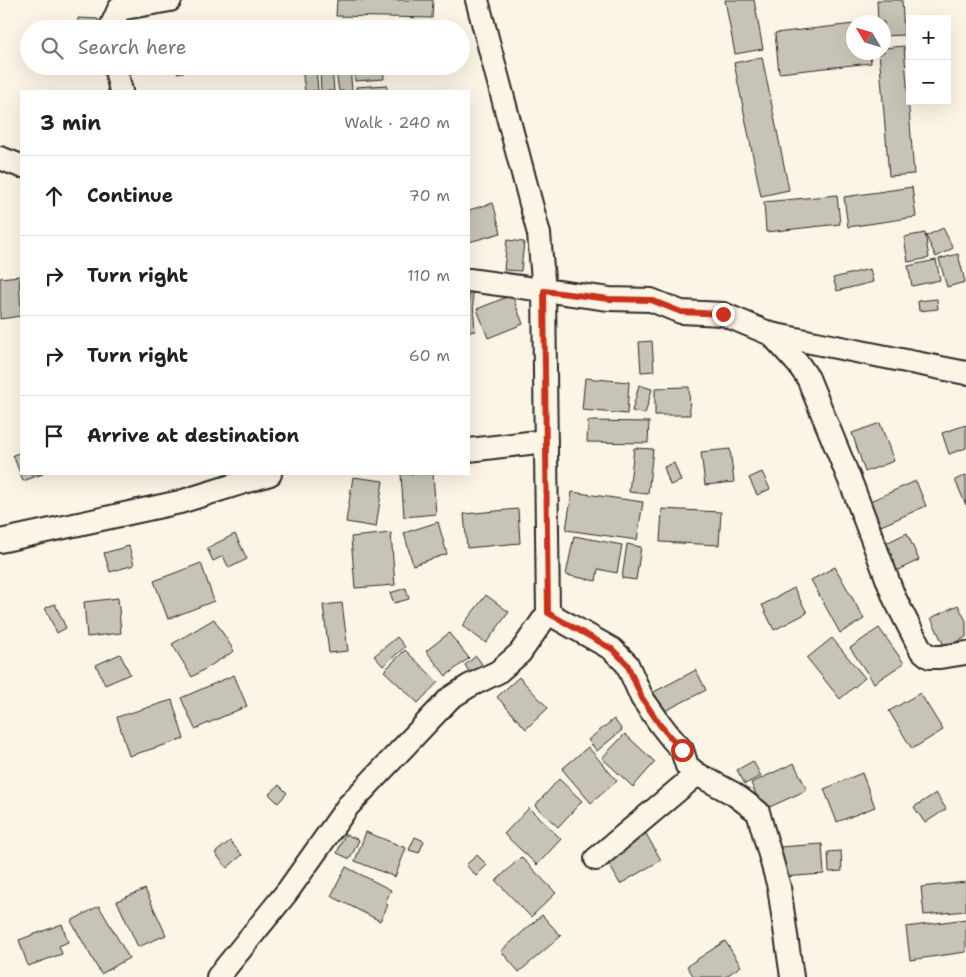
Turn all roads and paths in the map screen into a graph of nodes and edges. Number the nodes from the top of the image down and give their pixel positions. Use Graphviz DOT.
graph roads {
  1 [pos="170,0"];
  2 [pos="477,0"];
  3 [pos="114,20"];
  4 [pos="117,75"];
  5 [pos="121,90"];
  6 [pos="0,158"];
  7 [pos="20,166"];
  8 [pos="470,280"];
  9 [pos="544,291"];
  10 [pos="771,334"];
  11 [pos="966,373"];
  12 [pos="546,441"];
  13 [pos="470,450"];
  14 [pos="267,475"];
  15 [pos="0,541"];
  16 [pos="548,613"];
  17 [pos="966,653"];
  18 [pos="697,774"];
  19 [pos="596,859"];
  20 [pos="218,977"];
  21 [pos="792,977"];
  1 -- 3 [label="street"];
  2 -- 9 [label="street"];
  4 -- 5 [label="street"];
  6 -- 7 [label="street"];
  8 -- 9 [label="street"];
  9 -- 10 [label="street"];
  9 -- 12 [label="street"];
  10 -- 11 [label="street"];
  10 -- 17 [label="street"];
  12 -- 13 [label="street"];
  12 -- 16 [label="street"];
  14 -- 15 [label="street"];
  16 -- 18 [label="street"];
  16 -- 20 [label="street"];
  18 -- 19 [label="street"];
  18 -- 21 [label="street"];
}
